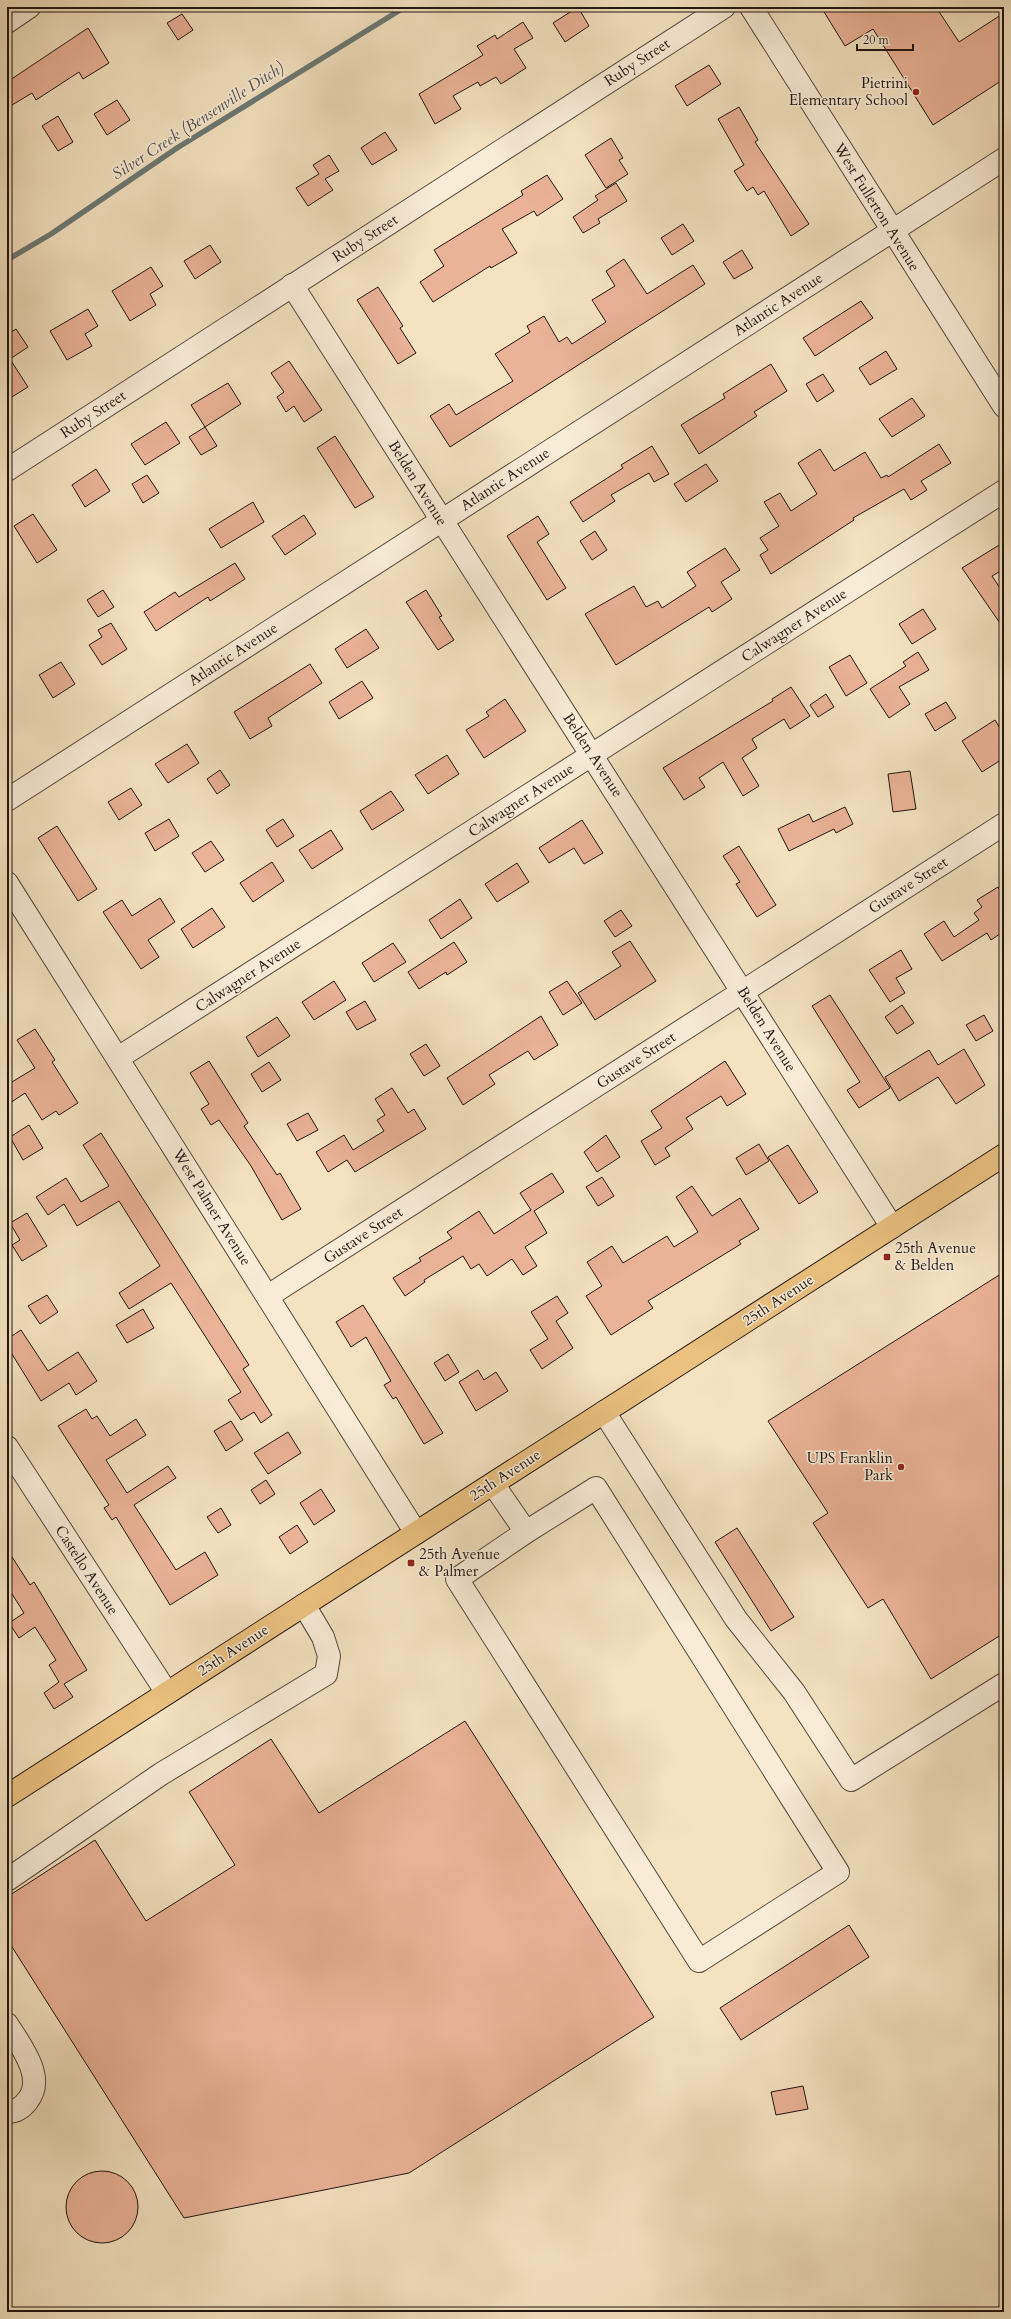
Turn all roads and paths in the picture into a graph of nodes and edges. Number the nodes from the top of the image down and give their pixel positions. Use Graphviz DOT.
graph roads {
  1 [pos="30,7"];
  2 [pos="724,7"];
  3 [pos="751,7"];
  4 [pos="7,22"];
  5 [pos="1004,159"];
  6 [pos="892,231"];
  7 [pos="292,285"];
  8 [pos="1004,406"];
  9 [pos="7,470"];
  10 [pos="1004,490"];
  11 [pos="441,519"];
  12 [pos="592,755"];
  13 [pos="7,800"];
  14 [pos="1004,824"];
  15 [pos="7,883"];
  16 [pos="743,991"];
  17 [pos="118,1058"];
  18 [pos="1004,1155"];
  19 [pos="892,1227"];
  20 [pos="268,1296"];
  21 [pos="604,1412"];
  22 [pos="7,1447"];
  23 [pos="493,1484"];
  24 [pos="526,1532"];
  25 [pos="416,1533"];
  26 [pos="304,1605"];
  27 [pos="1004,1684"];
  28 [pos="166,1693"];
  29 [pos="7,1796"];
  30 [pos="7,1880"];
  31 [pos="7,2024"];
  32 [pos="7,2112"];
  1 -- 4 [label="street"];
  2 -- 7 [label="street, Ruby Street"];
  3 -- 6 [label="street, West Fullerton Avenue"];
  5 -- 6 [label="street, Atlantic Avenue"];
  6 -- 8 [label="street, West Fullerton Avenue"];
  6 -- 11 [label="street, Atlantic Avenue"];
  7 -- 9 [label="street, Ruby Street"];
  7 -- 11 [label="street, Belden Avenue"];
  10 -- 12 [label="street, Calwagner Avenue"];
  11 -- 12 [label="street, Belden Avenue"];
  11 -- 13 [label="street, Atlantic Avenue"];
  12 -- 16 [label="street, Belden Avenue"];
  12 -- 17 [label="street, Calwagner Avenue"];
  14 -- 16 [label="street, Gustave Street"];
  15 -- 17 [label="street, West Palmer Avenue"];
  16 -- 19 [label="street, Belden Avenue"];
  16 -- 20 [label="street, Gustave Street"];
  17 -- 20 [label="street, West Palmer Avenue"];
  18 -- 19 [label="main road, 25th Avenue"];
  19 -- 21 [label="main road, 25th Avenue"];
  20 -- 25 [label="street, West Palmer Avenue"];
  21 -- 23 [label="main road, 25th Avenue"];
  21 -- 27 [label="street"];
  22 -- 28 [label="street, Castello Avenue"];
  23 -- 24 [label="street"];
  23 -- 25 [label="main road, 25th Avenue"];
  24 -- 24 [label="street"];
  25 -- 26 [label="main road, 25th Avenue"];
  26 -- 28 [label="main road, 25th Avenue"];
  26 -- 30 [label="street"];
  28 -- 29 [label="main road, 25th Avenue"];
  31 -- 32 [label="street"];
}
